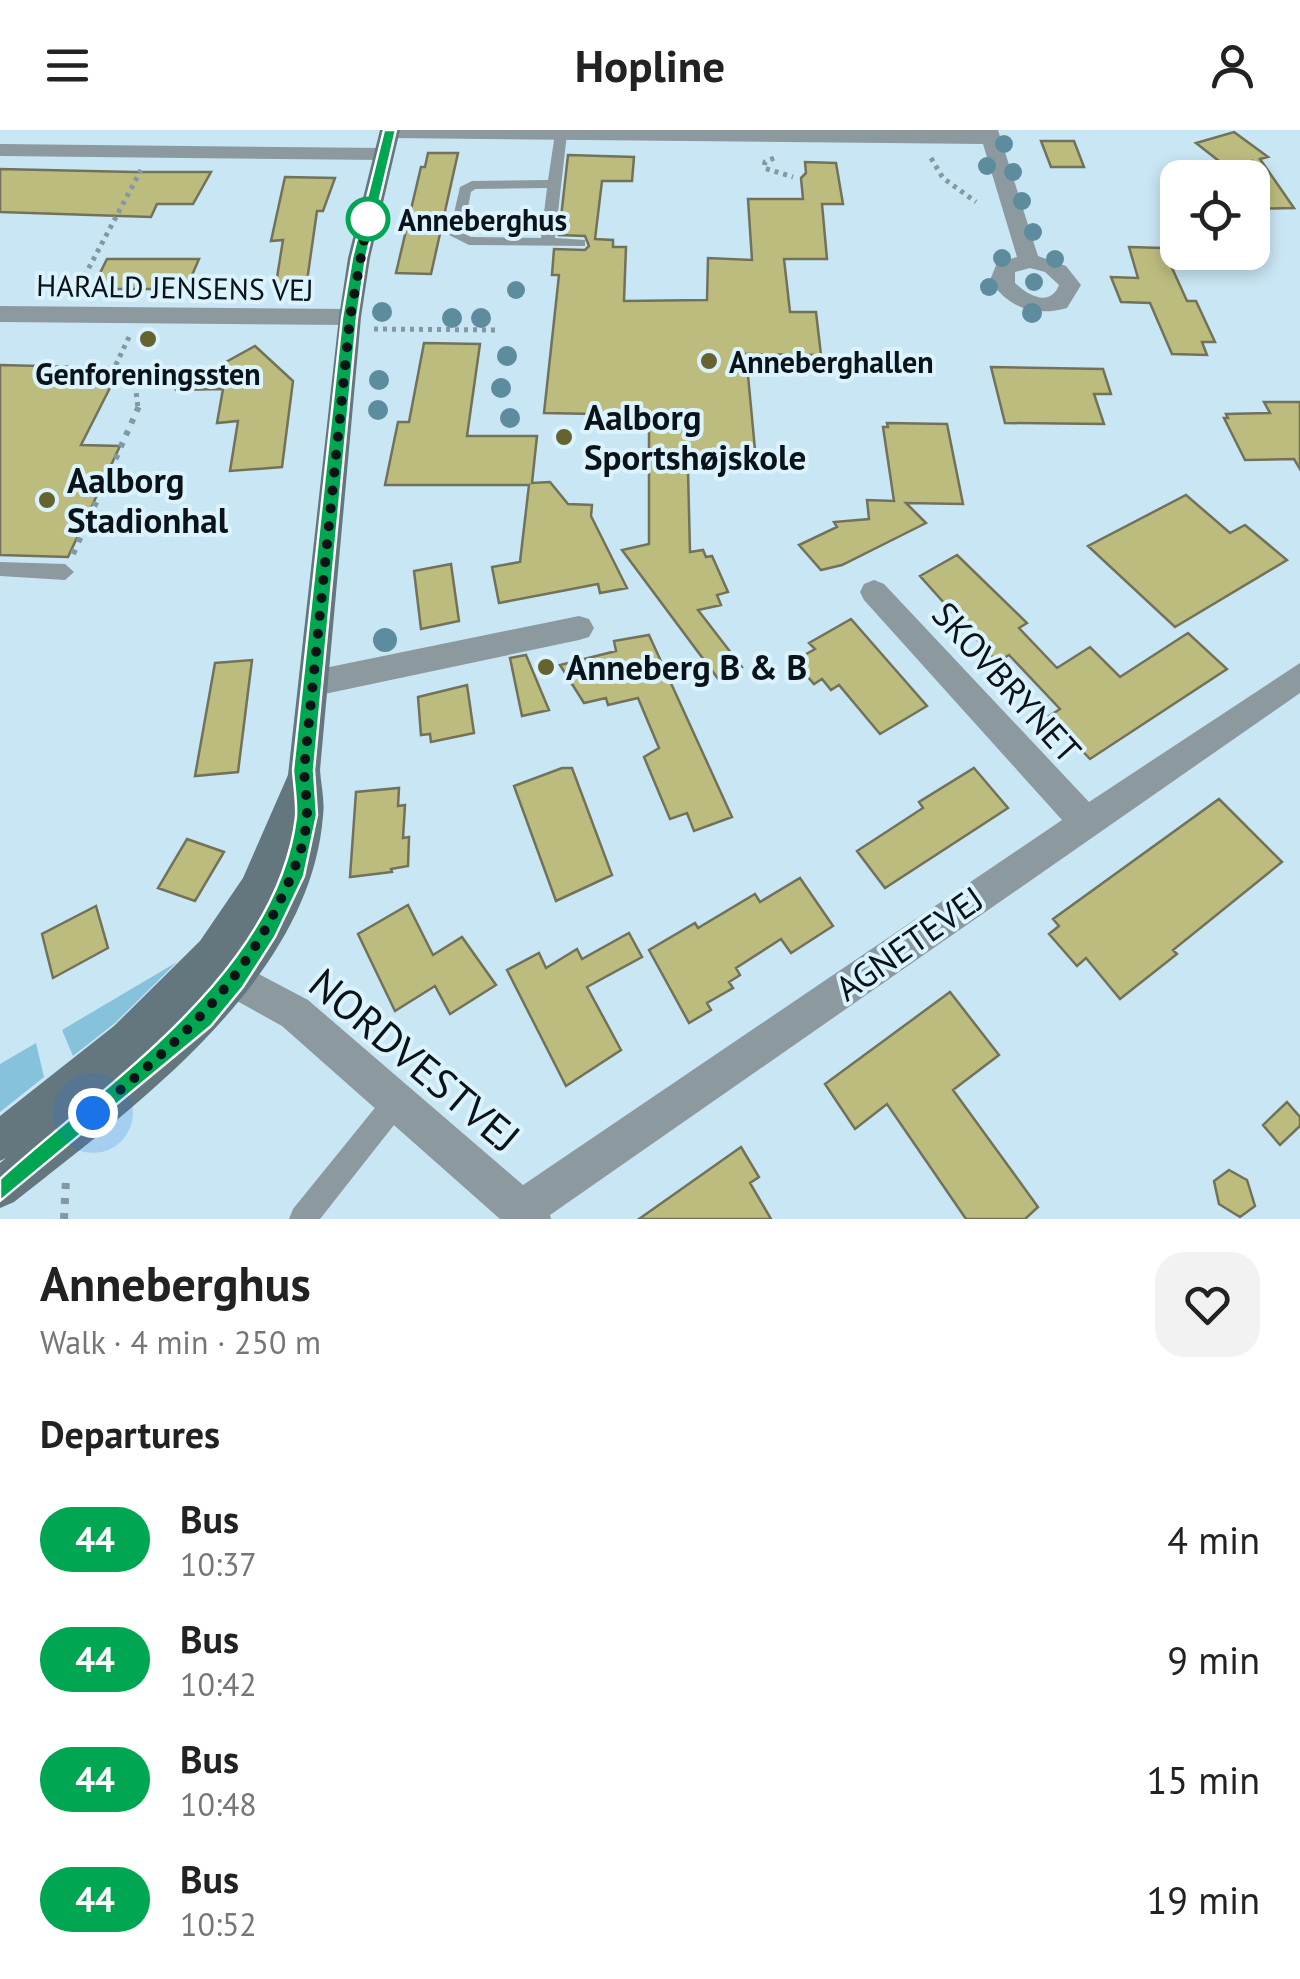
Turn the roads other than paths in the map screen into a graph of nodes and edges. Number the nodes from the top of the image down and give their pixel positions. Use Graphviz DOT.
graph roads {
  1 [pos="561,134"];
  2 [pos="989,134"];
  3 [pos="388,139"];
  4 [pos="0,150"];
  5 [pos="554,184"];
  6 [pos="547,243"];
  7 [pos="580,243"];
  8 [pos="1029,261"];
  9 [pos="0,314"];
  10 [pos="349,324"];
  11 [pos="0,570"];
  12 [pos="64,572"];
  13 [pos="874,592"];
  14 [pos="579,628"];
  15 [pos="1300,676"];
  16 [pos="314,683"];
  17 [pos="304,770"];
  18 [pos="1085,822"];
  19 [pos="234,979"];
  20 [pos="396,1102"];
  21 [pos="0,1141"];
  22 [pos="0,1188"];
  23 [pos="525,1217"];
  24 [pos="303,1219"];
  1 -- 2 [label="street"];
  1 -- 3 [label="street"];
  1 -- 5 [label="lane"];
  2 -- 8 [label="street"];
  3 -- 4 [label="street"];
  3 -- 10 [label="street"];
  5 -- 6 [label="lane"];
  5 -- 6 [label="lane"];
  6 -- 7 [label="lane"];
  9 -- 10 [label="street, HARALD JENSENS VEJ"];
  10 -- 16 [label="street"];
  11 -- 12 [label="lane"];
  13 -- 18 [label="street, SKOVBRYNET"];
  14 -- 16 [label="street"];
  15 -- 18 [label="street, AGNETEVEJ"];
  16 -- 17 [label="street"];
  17 -- 19 [label="street"];
  17 -- 21 [label="street"];
  18 -- 23 [label="street, AGNETEVEJ"];
  19 -- 20 [label="street, NORDVESTVEJ"];
  19 -- 22 [label="street"];
  20 -- 23 [label="street, NORDVESTVEJ"];
  20 -- 24 [label="lane"];
}
